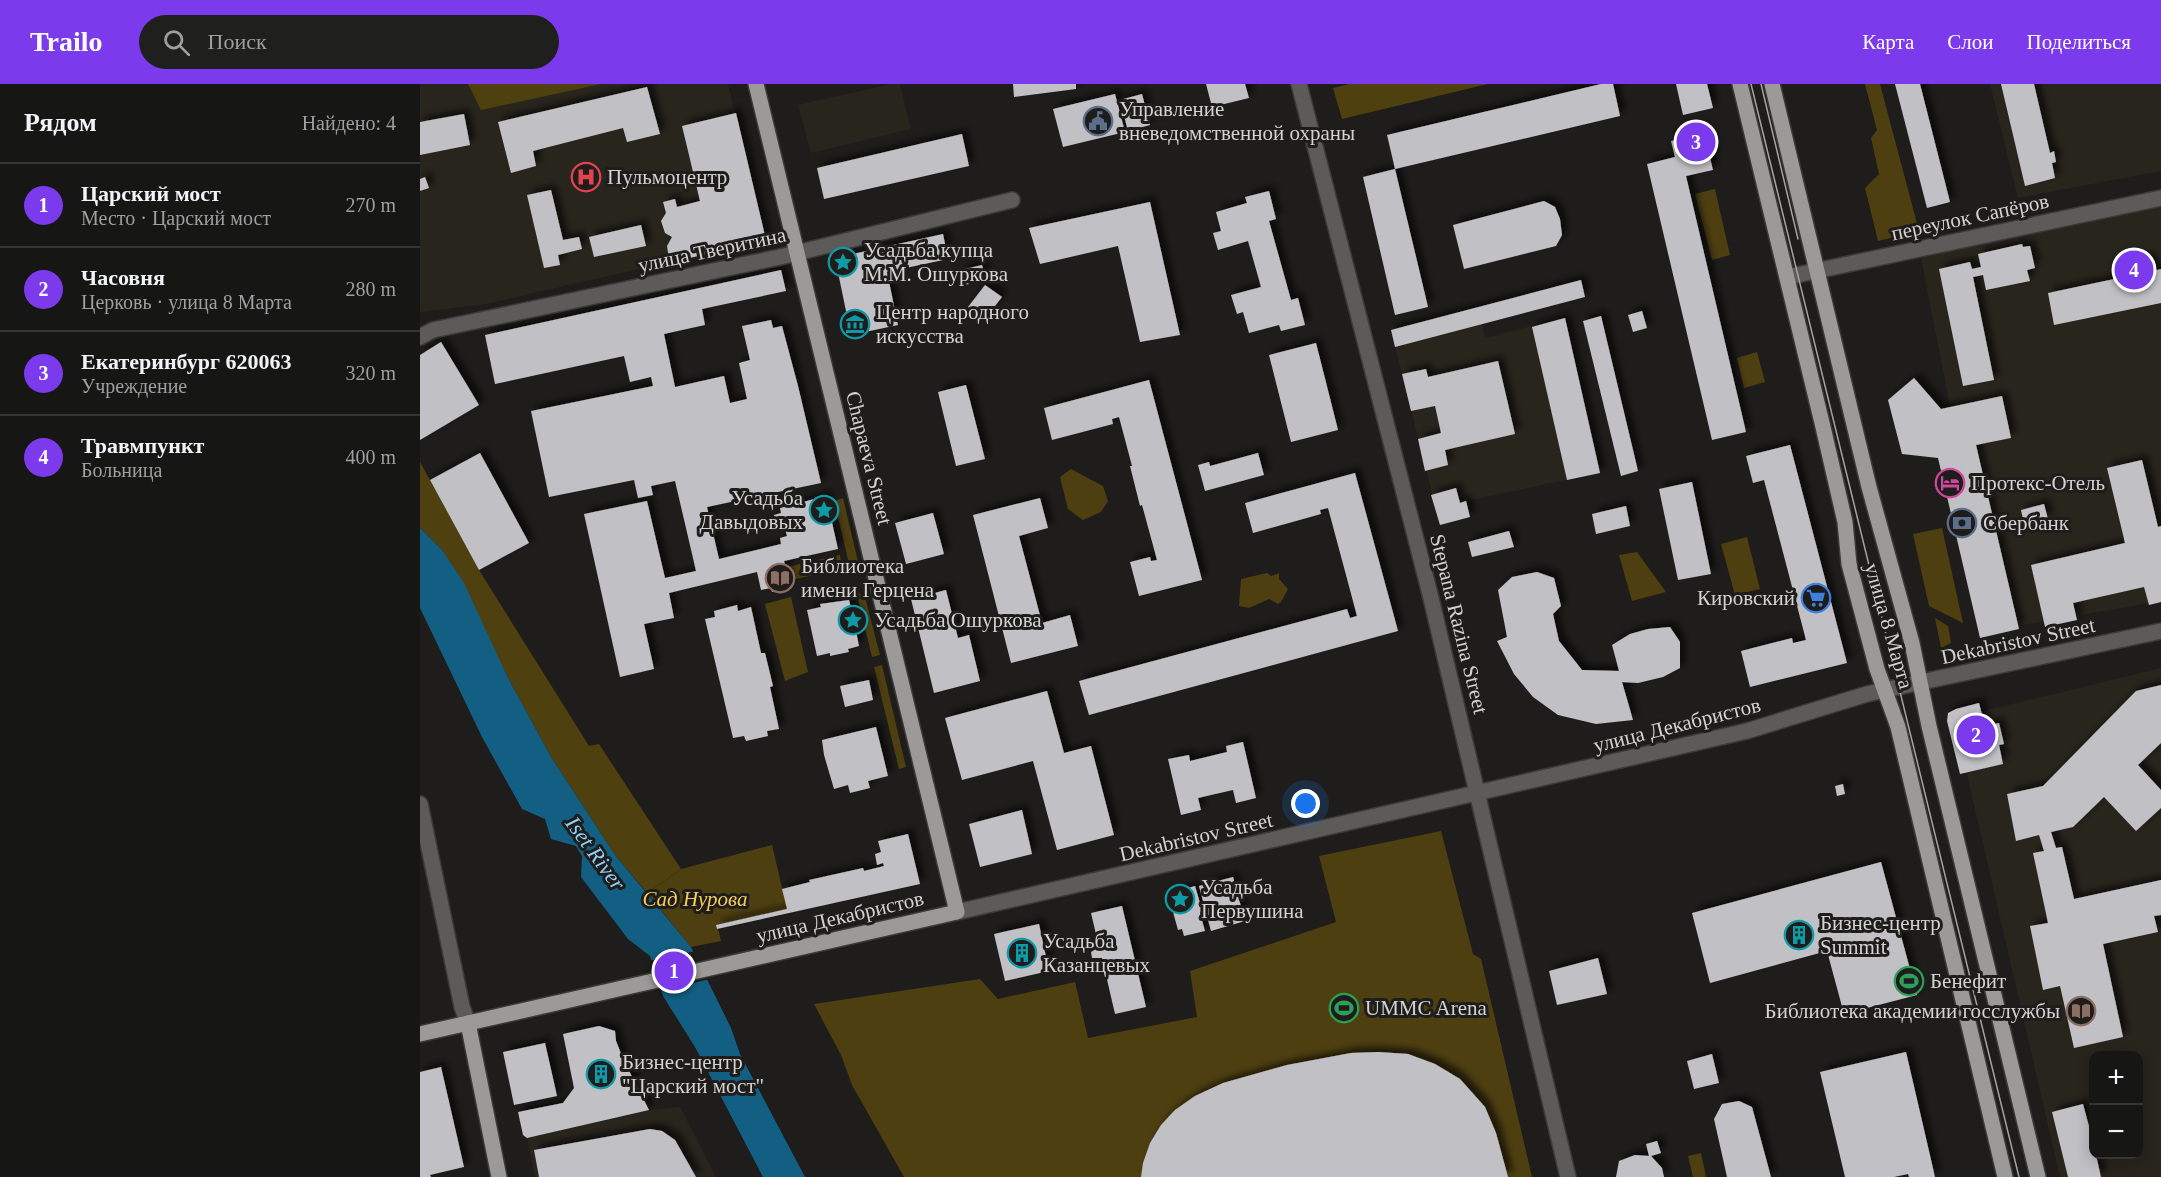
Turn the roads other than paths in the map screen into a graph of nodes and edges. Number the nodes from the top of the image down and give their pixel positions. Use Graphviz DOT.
graph roads {
  1 [pos="756,84"];
  2 [pos="1299,84"];
  3 [pos="1740,84"];
  4 [pos="1772,84"];
  5 [pos="2161,198"];
  6 [pos="1012,200"];
  7 [pos="797,253"];
  8 [pos="1817,272"];
  9 [pos="1787,277"];
  10 [pos="420,337"];
  11 [pos="2161,631"];
  12 [pos="1920,683"];
  13 [pos="1885,690"];
  14 [pos="1478,794"];
  15 [pos="420,804"];
  16 [pos="957,912"];
  17 [pos="468,1023"];
  18 [pos="420,1034"];
  19 [pos="499,1177"];
  20 [pos="1568,1177"];
  21 [pos="2006,1177"];
  22 [pos="2038,1177"];
  1 -- 7 [label="main road, Chapaeva Street"];
  2 -- 14 [label="street, Stepana Razina Street"];
  3 -- 9 [label="main road, улица 8 Марта"];
  4 -- 8 [label="main road, улица 8 Марта"];
  5 -- 8 [label="street, переулок Сапёров"];
  6 -- 7 [label="street, улица Тверитина"];
  7 -- 10 [label="street, улица Тверитина"];
  7 -- 16 [label="main road, Chapaeva Street"];
  8 -- 9 [label="street, переулок Сапёров"];
  8 -- 12 [label="main road, улица 8 Марта"];
  9 -- 13 [label="main road, улица 8 Марта"];
  11 -- 12 [label="street, Dekabristov Street"];
  12 -- 13 [label="street, Dekabristov Street"];
  12 -- 22 [label="main road, улица 8 Марта"];
  13 -- 14 [label="street, улица Декабристов"];
  13 -- 21 [label="main road, улица 8 Марта"];
  14 -- 16 [label="street, Dekabristov Street"];
  14 -- 20 [label="street, Stepana Razina Street"];
  15 -- 17 [label="street"];
  16 -- 17 [label="main road, улица Декабристов"];
  17 -- 18 [label="main road"];
  17 -- 19 [label="main road"];
}
